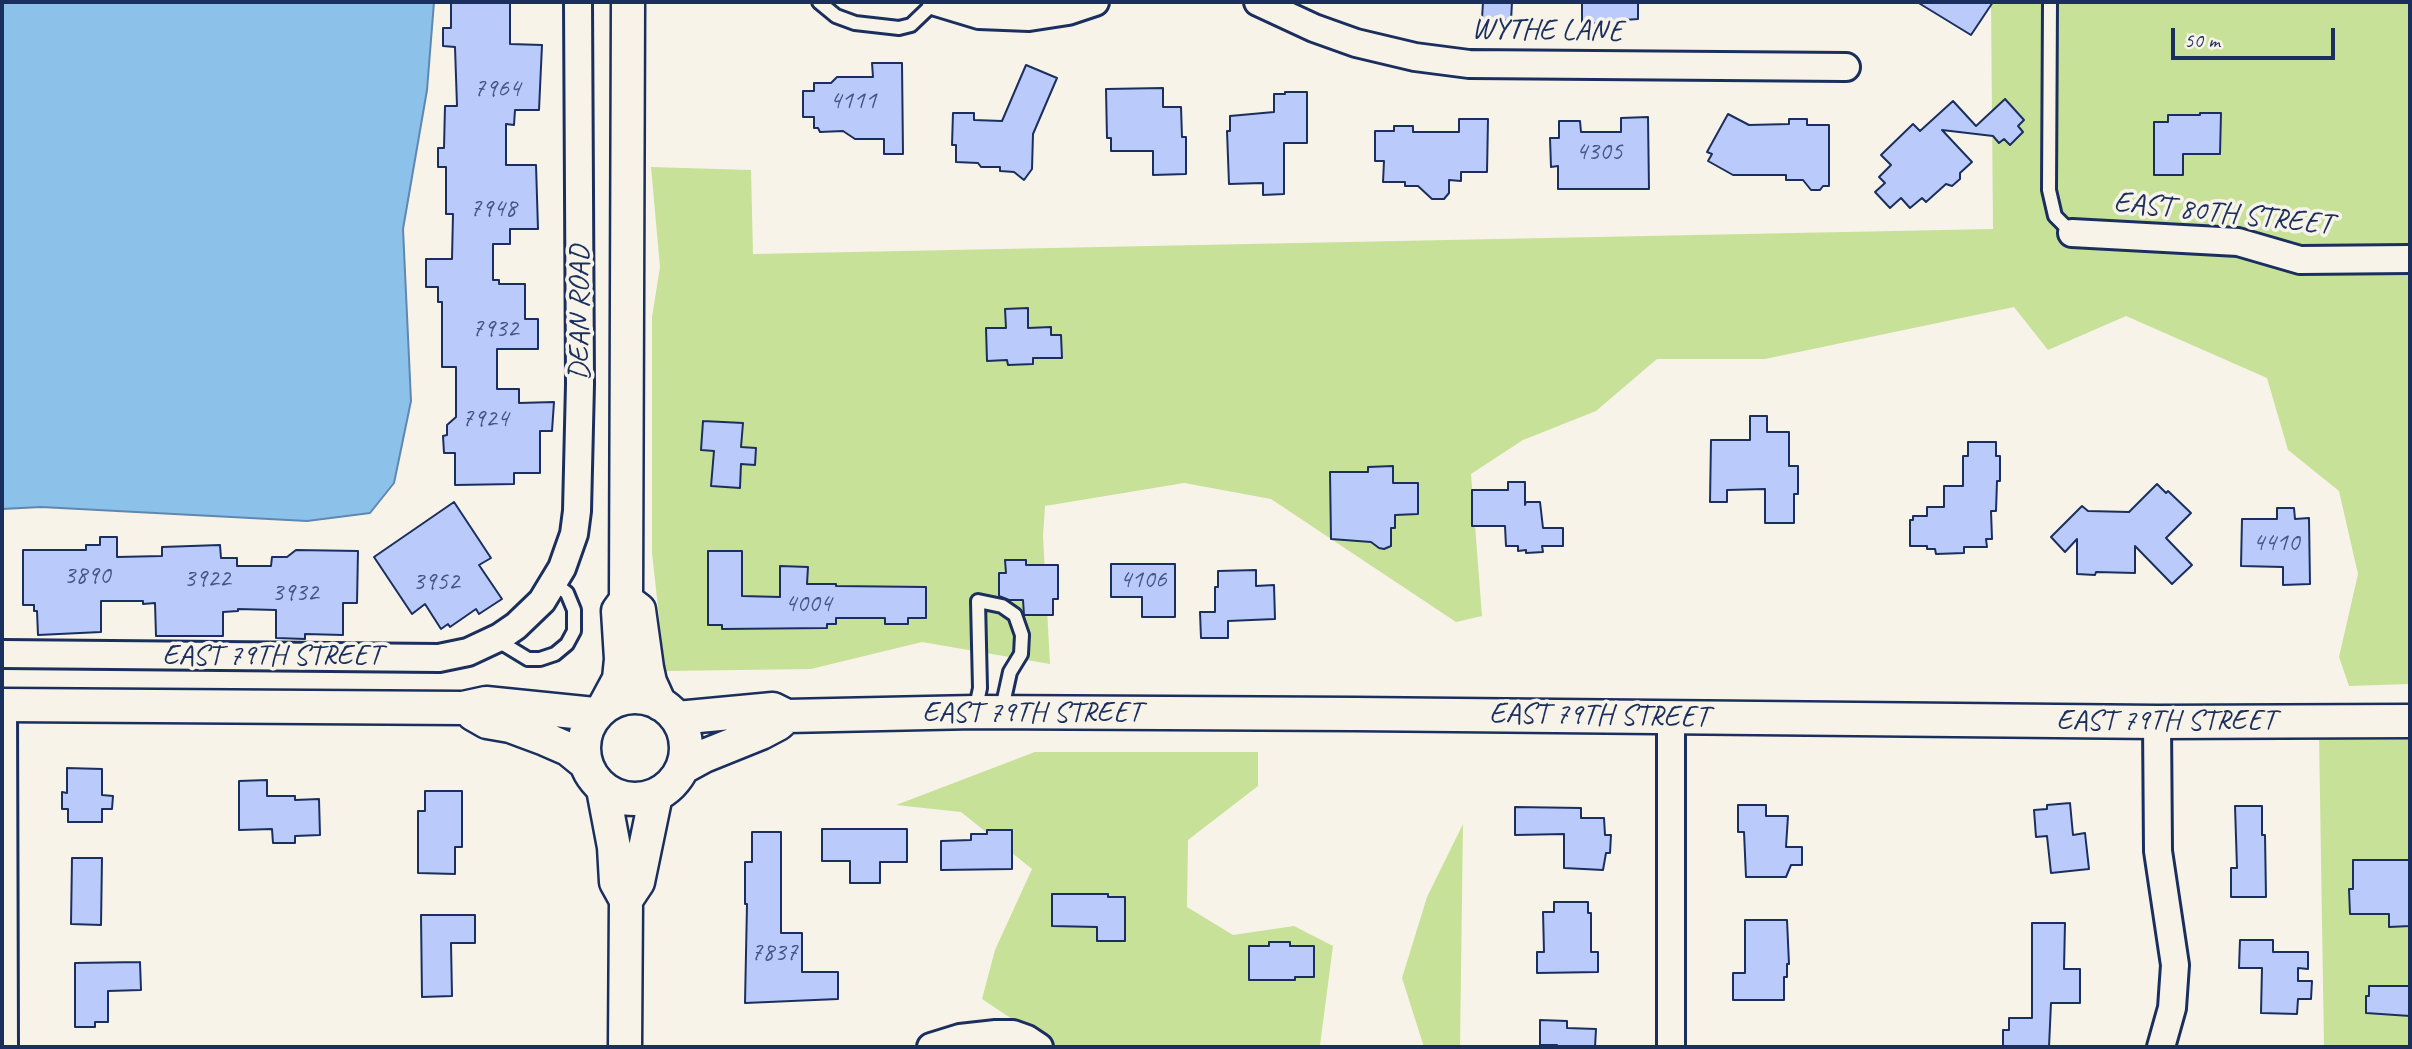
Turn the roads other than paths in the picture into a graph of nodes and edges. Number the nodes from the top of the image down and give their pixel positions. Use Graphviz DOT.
graph roads {
  1 [pos="578,2"];
  2 [pos="628,2"];
  3 [pos="819,2"];
  4 [pos="936,2"];
  5 [pos="1095,2"];
  6 [pos="1258,2"];
  7 [pos="2050,2"];
  8 [pos="1846,66"];
  9 [pos="2071,233"];
  10 [pos="2410,259"];
  11 [pos="554,583"];
  12 [pos="626,600"];
  13 [pos="531,612"];
  14 [pos="500,637"];
  15 [pos="2,654"];
  16 [pos="2,705"];
  17 [pos="463,708"];
  18 [pos="600,710"];
  19 [pos="669,711"];
  20 [pos="988,712"];
  21 [pos="788,716"];
  22 [pos="1671,717"];
  23 [pos="2410,721"];
  24 [pos="2157,722"];
  25 [pos="584,761"];
  26 [pos="682,768"];
  27 [pos="603,789"];
  28 [pos="656,795"];
  29 [pos="626,900"];
  30 [pos="4,1047"];
  31 [pos="625,1047"];
  32 [pos="931,1047"];
  33 [pos="1039,1047"];
  34 [pos="1671,1047"];
  35 [pos="2161,1047"];
  1 -- 11 [label="street, DEAN ROAD"];
  2 -- 12 [label="street, DEAN ROAD"];
  3 -- 4 [label="lane"];
  4 -- 5 [label="street"];
  6 -- 8 [label="street, WYTHE LANE"];
  7 -- 9 [label="lane"];
  9 -- 10 [label="street, EAST 80TH STREET"];
  11 -- 13 [label="street, DEAN ROAD"];
  11 -- 14 [label="lane"];
  12 -- 18 [label="street, DEAN ROAD"];
  12 -- 19 [label="street, DEAN ROAD"];
  13 -- 14 [label="street, EAST 79TH STREET"];
  14 -- 15 [label="street, EAST 79TH STREET"];
  16 -- 17 [label="street, EAST 79TH STREET"];
  16 -- 30 [label="street"];
  17 -- 18 [label="street, EAST 79TH STREET"];
  17 -- 25 [label="street, EAST 79TH STREET"];
  18 -- 19 [label="street"];
  18 -- 25 [label="street"];
  19 -- 21 [label="street, EAST 79TH STREET"];
  19 -- 26 [label="street"];
  20 -- 20 [label="lane"];
  20 -- 21 [label="street, EAST 79TH STREET"];
  20 -- 22 [label="street, EAST 79TH STREET"];
  21 -- 26 [label="street"];
  22 -- 24 [label="street, EAST 79TH STREET"];
  22 -- 34 [label="street"];
  23 -- 24 [label="street, EAST 79TH STREET"];
  24 -- 35 [label="street"];
  25 -- 27 [label="street"];
  26 -- 28 [label="street"];
  27 -- 28 [label="street"];
  27 -- 29 [label="street"];
  28 -- 29 [label="street"];
  29 -- 31 [label="street"];
  32 -- 33 [label="street"];
}
